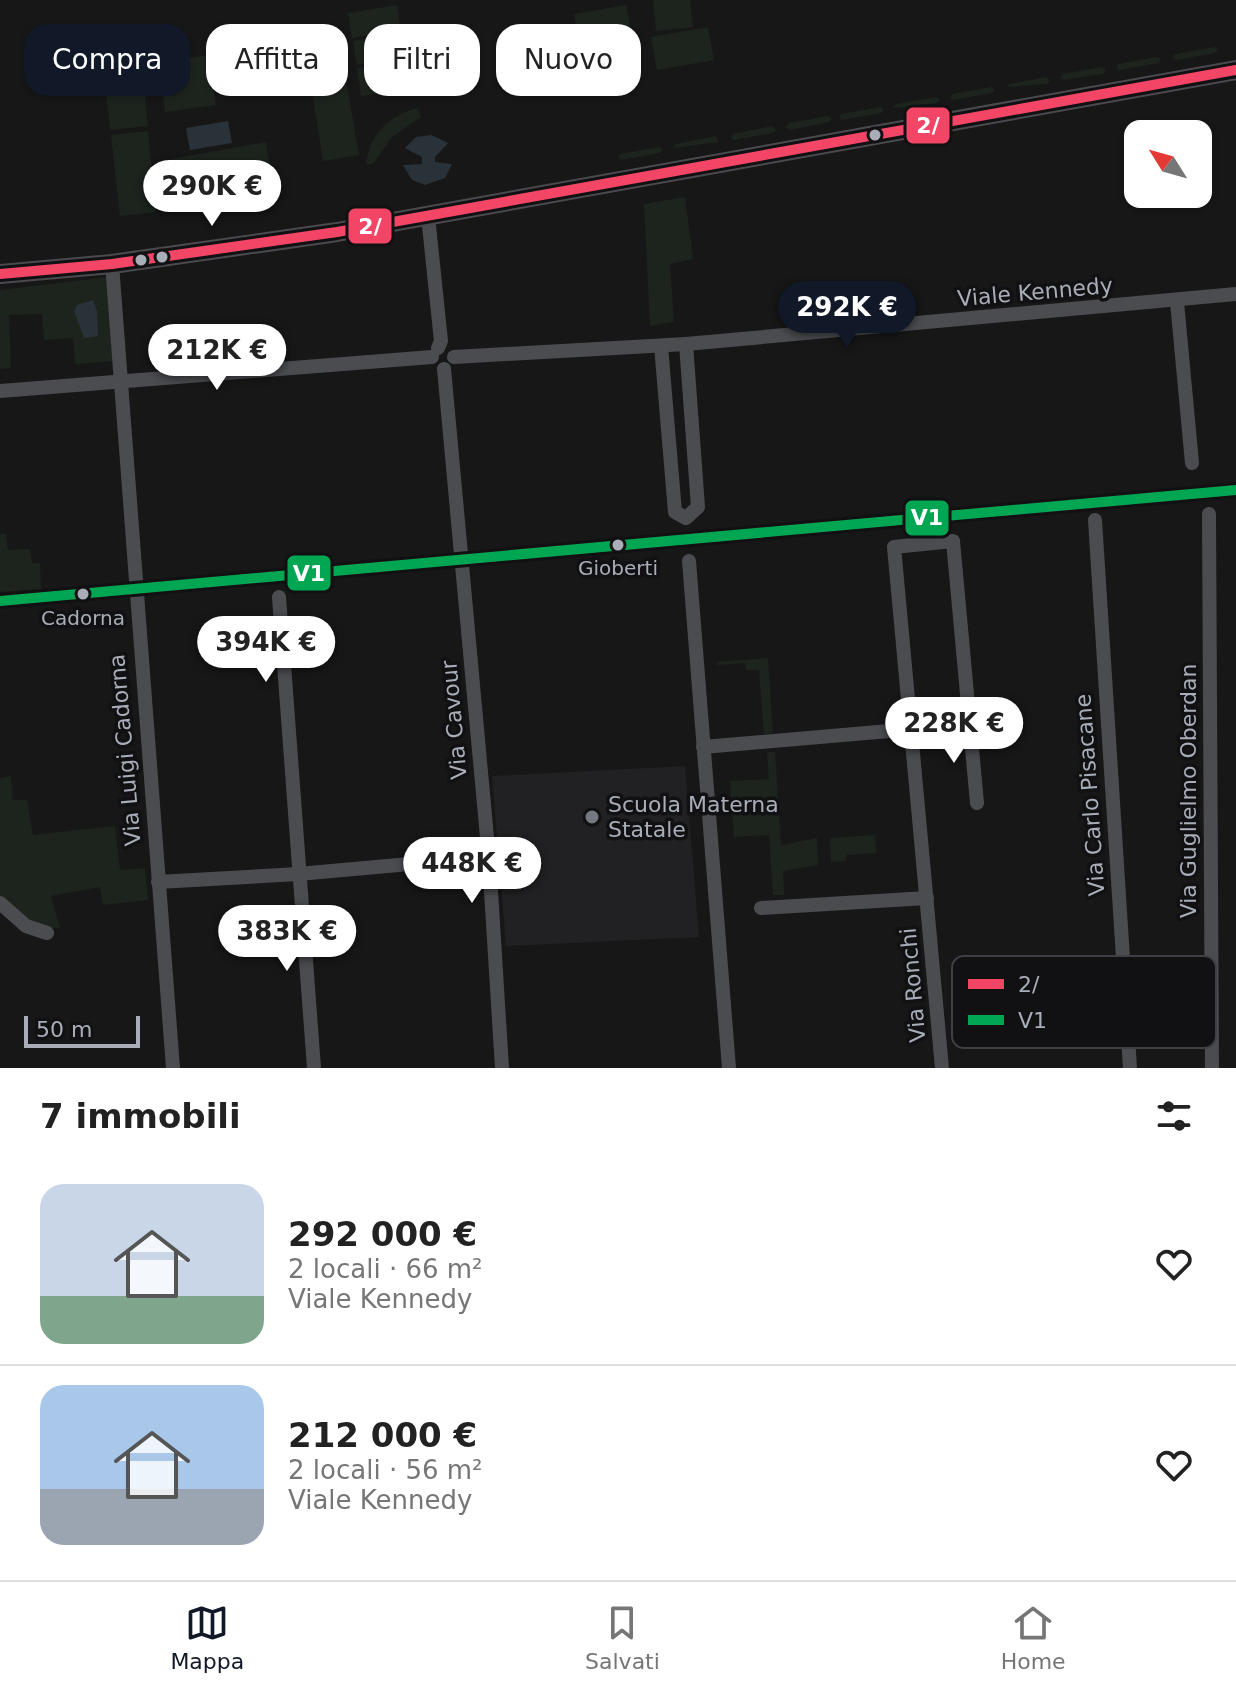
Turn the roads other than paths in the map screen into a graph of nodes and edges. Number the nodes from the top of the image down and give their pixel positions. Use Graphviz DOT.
graph roads {
  1 [pos="1236,70"];
  2 [pos="428,216"];
  3 [pos="112,264"];
  4 [pos="0,274"];
  5 [pos="1236,294"];
  6 [pos="1177,302"];
  7 [pos="686,344"];
  8 [pos="661,346"];
  9 [pos="435,352"];
  10 [pos="454,357"];
  11 [pos="444,369"];
  12 [pos="122,379"];
  13 [pos="0,391"];
  14 [pos="1192,463"];
  15 [pos="1236,490"];
  16 [pos="1209,514"];
  17 [pos="1095,520"];
  18 [pos="461,560"];
  19 [pos="689,561"];
  20 [pos="136,589"];
  21 [pos="279,597"];
  22 [pos="0,601"];
  23 [pos="970,724"];
  24 [pos="912,730"];
  25 [pos="703,747"];
  26 [pos="977,803"];
  27 [pos="488,857"];
  28 [pos="298,874"];
  29 [pos="158,882"];
  30 [pos="927,898"];
  31 [pos="0,903"];
  32 [pos="761,908"];
  33 [pos="47,933"];
  34 [pos="1123,956"];
  35 [pos="1211,956"];
  36 [pos="1129,1048"];
  37 [pos="1212,1048"];
  38 [pos="173,1068"];
  39 [pos="314,1068"];
  40 [pos="502,1068"];
  41 [pos="729,1068"];
  42 [pos="942,1068"];
  43 [pos="1130,1068"];
  44 [pos="1212,1068"];
  1 -- 2 [label="street"];
  2 -- 3 [label="street"];
  2 -- 9 [label="street"];
  3 -- 4 [label="street"];
  3 -- 12 [label="street, Via Luigi Cadorna"];
  5 -- 6 [label="street, Viale Kennedy"];
  6 -- 7 [label="street, Viale Kennedy"];
  6 -- 14 [label="street"];
  7 -- 8 [label="street, Viale Kennedy"];
  7 -- 8 [label="street"];
  8 -- 10 [label="street, Viale Kennedy"];
  9 -- 10 [label="street"];
  9 -- 11 [label="street"];
  9 -- 12 [label="street"];
  10 -- 11 [label="street"];
  11 -- 18 [label="street, Via Cavour"];
  12 -- 13 [label="street"];
  12 -- 20 [label="street, Via Luigi Cadorna"];
  15 -- 18 [label="street"];
  16 -- 35 [label="street, Via Guglielmo Oberdan"];
  17 -- 34 [label="street, Via Carlo Pisacane"];
  18 -- 20 [label="street"];
  18 -- 27 [label="street, Via Cavour"];
  19 -- 25 [label="street"];
  20 -- 22 [label="street"];
  20 -- 29 [label="street, Via Luigi Cadorna"];
  21 -- 28 [label="street"];
  23 -- 24 [label="street"];
  23 -- 24 [label="street, Via Ronchi"];
  23 -- 26 [label="street"];
  24 -- 25 [label="street"];
  24 -- 30 [label="street, Via Ronchi"];
  25 -- 41 [label="street"];
  27 -- 28 [label="street"];
  27 -- 40 [label="street, Via Cavour"];
  28 -- 29 [label="street"];
  28 -- 39 [label="street"];
  29 -- 38 [label="street, Via Luigi Cadorna"];
  30 -- 32 [label="street, Via Ronchi"];
  30 -- 42 [label="street, Via Ronchi"];
  31 -- 33 [label="street"];
  36 -- 43 [label="street, Via Carlo Pisacane"];
  37 -- 44 [label="street, Via Guglielmo Oberdan"];
}
